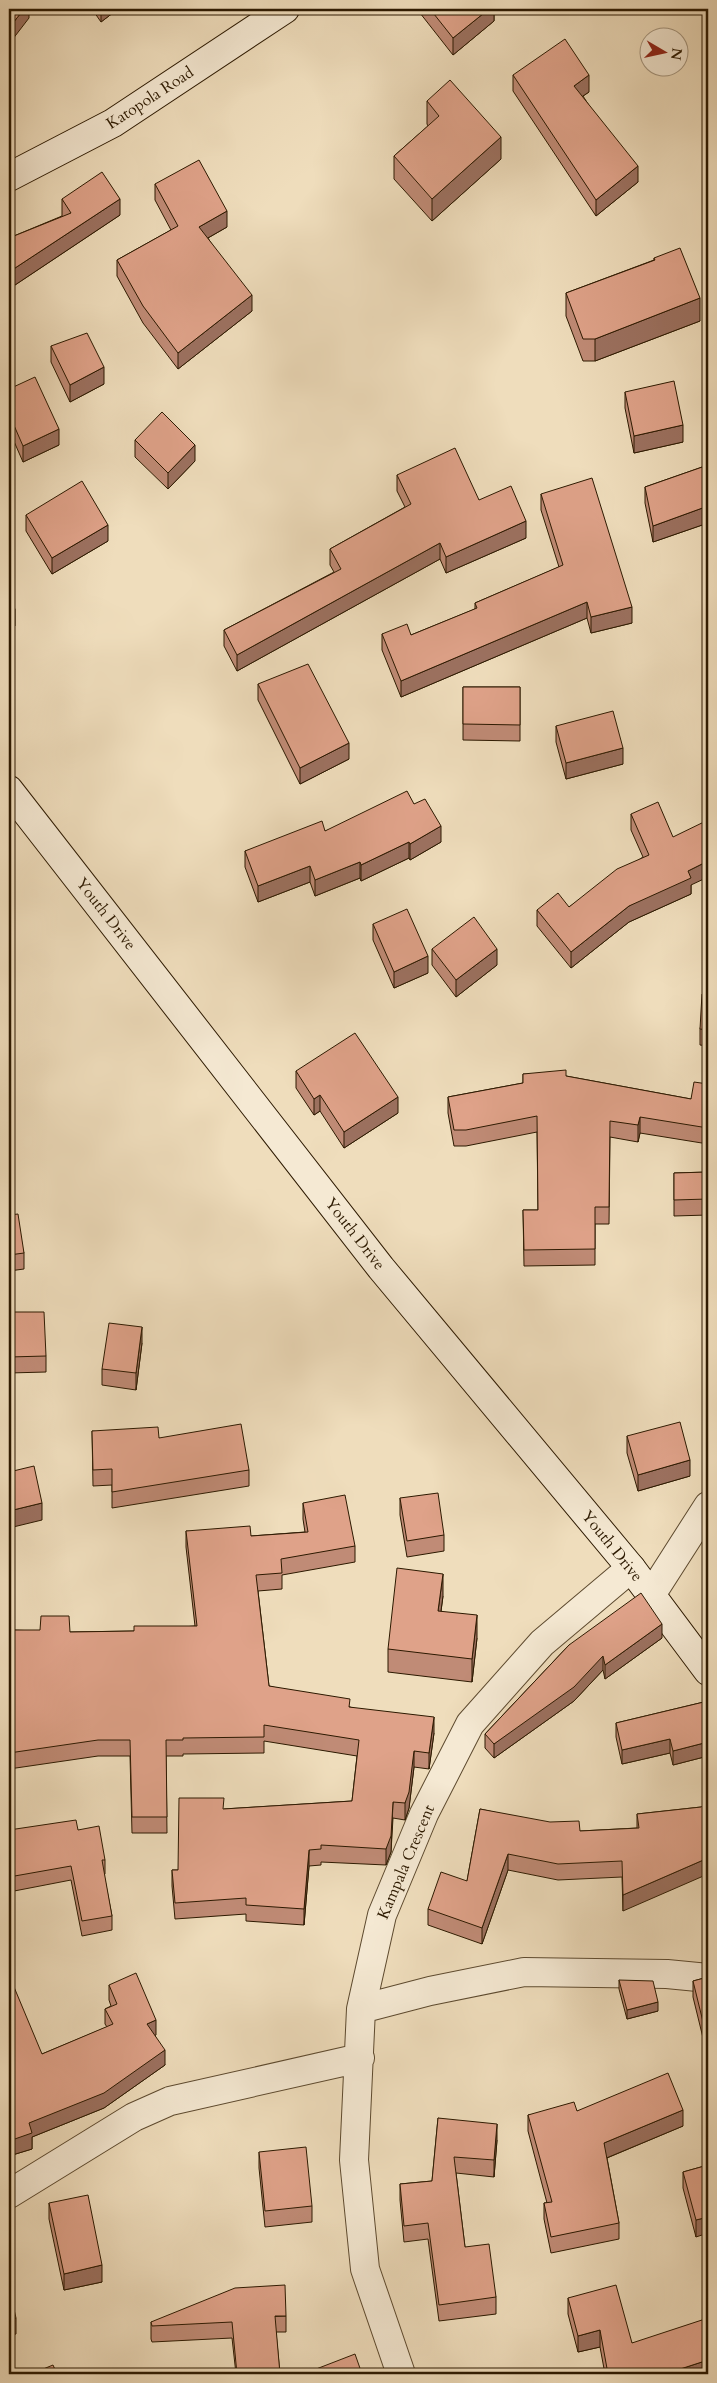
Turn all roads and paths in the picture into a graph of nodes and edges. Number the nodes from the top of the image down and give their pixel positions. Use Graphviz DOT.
graph roads {
  1 [pos="285,9"];
  2 [pos="9,177"];
  3 [pos="9,790"];
  4 [pos="708,1506"];
  5 [pos="631,1568"];
  6 [pos="651,1595"];
  7 [pos="708,1671"];
  8 [pos="708,1978"];
  9 [pos="361,2009"];
  10 [pos="360,2058"];
  11 [pos="9,2194"];
  12 [pos="401,2374"];
  1 -- 2 [label="street, Katopola Road"];
  3 -- 5 [label="street, Youth Drive"];
  4 -- 6 [label="street"];
  5 -- 6 [label="street, Youth Drive"];
  5 -- 9 [label="street, Kampala Crescent"];
  6 -- 7 [label="street, Youth Drive"];
  8 -- 9 [label="street"];
  9 -- 10 [label="street, Kampala Crescent"];
  10 -- 11 [label="street"];
  10 -- 12 [label="street, Kampala Crescent"];
}
